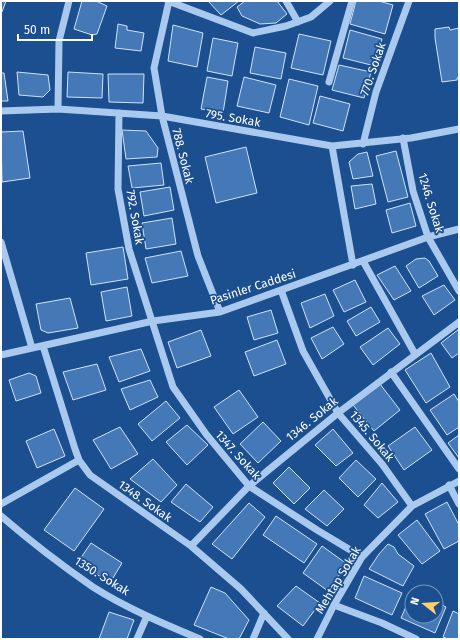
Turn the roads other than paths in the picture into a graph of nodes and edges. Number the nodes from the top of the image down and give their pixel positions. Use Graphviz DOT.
graph roads {
  1 [pos="69,1"];
  2 [pos="168,1"];
  3 [pos="286,1"];
  4 [pos="330,1"];
  5 [pos="352,1"];
  6 [pos="409,1"];
  7 [pos="298,22"];
  8 [pos="329,82"];
  9 [pos="58,108"];
  10 [pos="1,111"];
  11 [pos="119,113"];
  12 [pos="162,116"];
  13 [pos="459,129"];
  14 [pos="403,138"];
  15 [pos="363,144"];
  16 [pos="332,146"];
  17 [pos="459,229"];
  18 [pos="428,237"];
  19 [pos="1,242"];
  20 [pos="363,261"];
  21 [pos="353,265"];
  22 [pos="282,290"];
  23 [pos="459,291"];
  24 [pos="220,312"];
  25 [pos="153,321"];
  26 [pos="459,322"];
  27 [pos="42,346"];
  28 [pos="32,348"];
  29 [pos="416,354"];
  30 [pos="1,355"];
  31 [pos="391,372"];
  32 [pos="338,413"];
  33 [pos="79,460"];
  34 [pos="459,469"];
  35 [pos="459,481"];
  36 [pos="248,486"];
  37 [pos="449,486"];
  38 [pos="1,504"];
  39 [pos="459,504"];
  40 [pos="412,506"];
  41 [pos="1,516"];
  42 [pos="191,546"];
  43 [pos="362,557"];
  44 [pos="334,605"];
  45 [pos="264,613"];
  46 [pos="147,616"];
  47 [pos="137,639"];
  48 [pos="200,639"];
  49 [pos="252,639"];
  50 [pos="288,639"];
  51 [pos="317,639"];
  52 [pos="416,639"];
  1 -- 9 [label="street"];
  2 -- 7 [label="street"];
  2 -- 12 [label="street, 788. Sokak"];
  3 -- 7 [label="street"];
  4 -- 7 [label="street"];
  5 -- 8 [label="street"];
  6 -- 15 [label="street, 770. Sokak"];
  9 -- 10 [label="street, 795. Sokak"];
  9 -- 11 [label="street, 795. Sokak"];
  11 -- 12 [label="street, 795. Sokak"];
  11 -- 25 [label="street, 792. Sokak"];
  12 -- 16 [label="street, 795. Sokak"];
  12 -- 24 [label="street, 788. Sokak"];
  13 -- 14 [label="street, 795. Sokak"];
  14 -- 15 [label="street, 795. Sokak"];
  14 -- 18 [label="street, 1246. Sokak"];
  15 -- 16 [label="street, 795. Sokak"];
  16 -- 21 [label="street"];
  17 -- 18 [label="street, Pasinler Caddesi"];
  18 -- 20 [label="street, Pasinler Caddesi"];
  18 -- 23 [label="street, 1246. Sokak"];
  19 -- 28 [label="street"];
  20 -- 21 [label="street, Pasinler Caddesi"];
  20 -- 29 [label="street"];
  21 -- 22 [label="street, Pasinler Caddesi"];
  22 -- 24 [label="street, Pasinler Caddesi"];
  22 -- 32 [label="street, 1345. Sokak"];
  24 -- 25 [label="street, Pasinler Caddesi"];
  25 -- 27 [label="street, Pasinler Caddesi"];
  25 -- 36 [label="street, 1347. Sokak"];
  26 -- 29 [label="street, 1346. Sokak"];
  27 -- 28 [label="street, Pasinler Caddesi"];
  27 -- 33 [label="street, 1348. Sokak"];
  28 -- 30 [label="street, Pasinler Caddesi"];
  29 -- 31 [label="street, 1346. Sokak"];
  31 -- 32 [label="street, 1346. Sokak"];
  31 -- 34 [label="street"];
  32 -- 36 [label="street, 1346. Sokak"];
  32 -- 40 [label="street, 1345. Sokak"];
  33 -- 38 [label="street"];
  33 -- 42 [label="street, 1348. Sokak"];
  35 -- 37 [label="street, Mehtap Sokak"];
  36 -- 42 [label="street, 1346. Sokak"];
  36 -- 43 [label="street, 1347. Sokak"];
  37 -- 39 [label="street"];
  37 -- 40 [label="street, Mehtap Sokak"];
  40 -- 43 [label="street, Mehtap Sokak"];
  41 -- 46 [label="street, 1350. Sokak"];
  42 -- 45 [label="street, 1348. Sokak"];
  43 -- 44 [label="street, Mehtap Sokak"];
  44 -- 51 [label="street, Mehtap Sokak"];
  44 -- 52 [label="street"];
  45 -- 49 [label="street"];
  45 -- 50 [label="street, 1348. Sokak"];
  46 -- 47 [label="street"];
  46 -- 48 [label="street, 1350. Sokak"];
}
